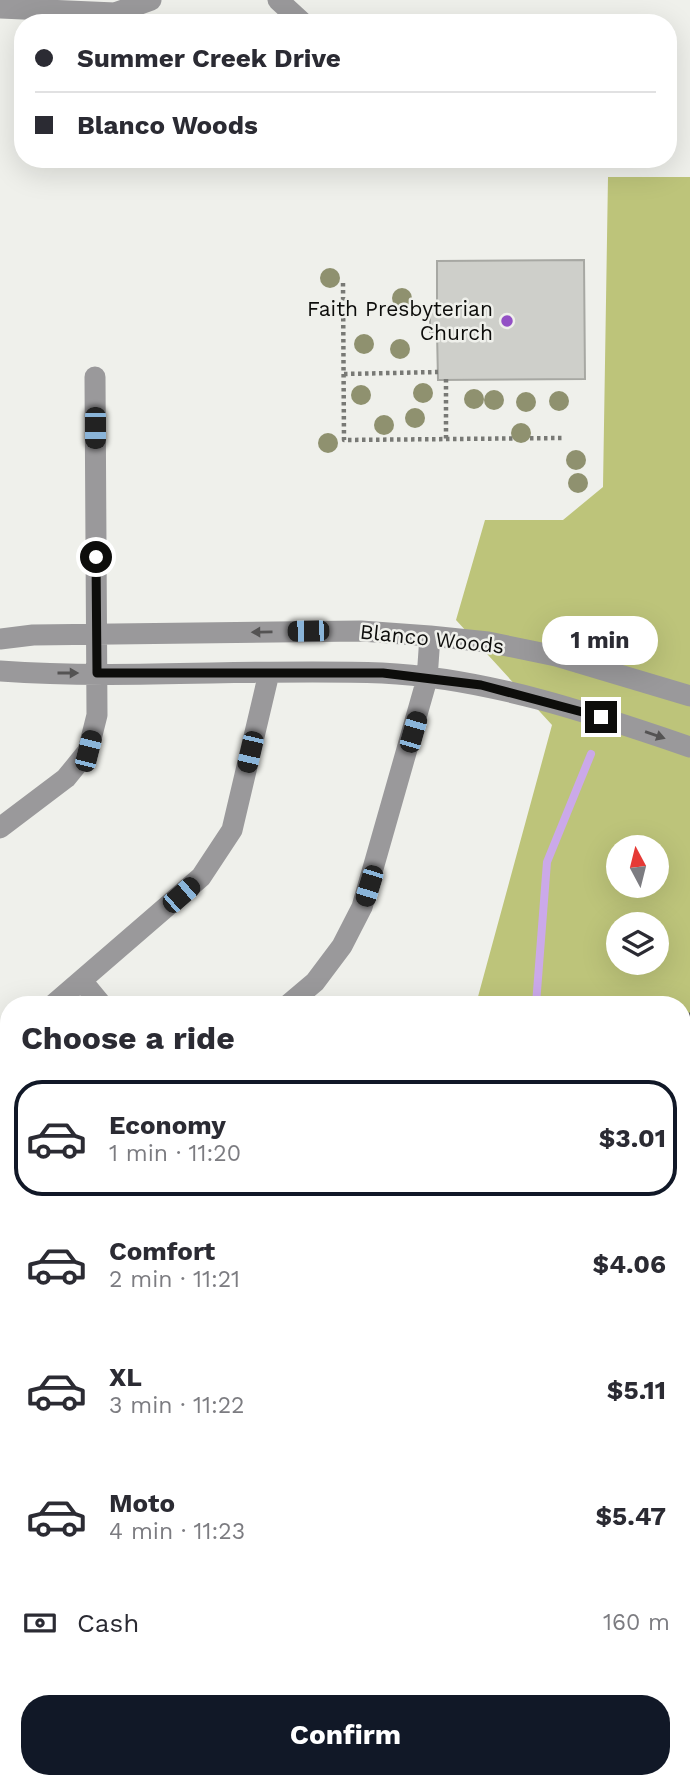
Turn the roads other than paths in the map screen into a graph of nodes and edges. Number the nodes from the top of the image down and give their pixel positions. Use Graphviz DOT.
graph roads {
  1 [pos="151,0"];
  2 [pos="278,0"];
  3 [pos="0,8"];
  4 [pos="293,14"];
  5 [pos="95,377"];
  6 [pos="96,634"];
  7 [pos="430,636"];
  8 [pos="0,639"];
  9 [pos="0,671"];
  10 [pos="97,673"];
  11 [pos="269,673"];
  12 [pos="427,679"];
  13 [pos="690,696"];
  14 [pos="690,747"];
  15 [pos="0,828"];
  16 [pos="82,981"];
  17 [pos="64,996"];
  18 [pos="94,996"];
  19 [pos="298,996"];
  1 -- 3 [label="street"];
  2 -- 4 [label="street"];
  5 -- 6 [label="street"];
  7 -- 6 [label="street, Blanco Woods, one-way"];
  6 -- 8 [label="street, Blanco Woods"];
  6 -- 10 [label="street"];
  7 -- 12 [label="street"];
  7 -- 13 [label="street, Blanco Woods"];
  9 -- 10 [label="street, Blanco Woods, one-way"];
  10 -- 11 [label="street, Blanco Woods"];
  10 -- 15 [label="street"];
  11 -- 12 [label="street, Blanco Woods"];
  11 -- 16 [label="street"];
  12 -- 14 [label="street, Blanco Woods, one-way"];
  12 -- 19 [label="street"];
  16 -- 17 [label="street"];
  16 -- 18 [label="street"];
}
